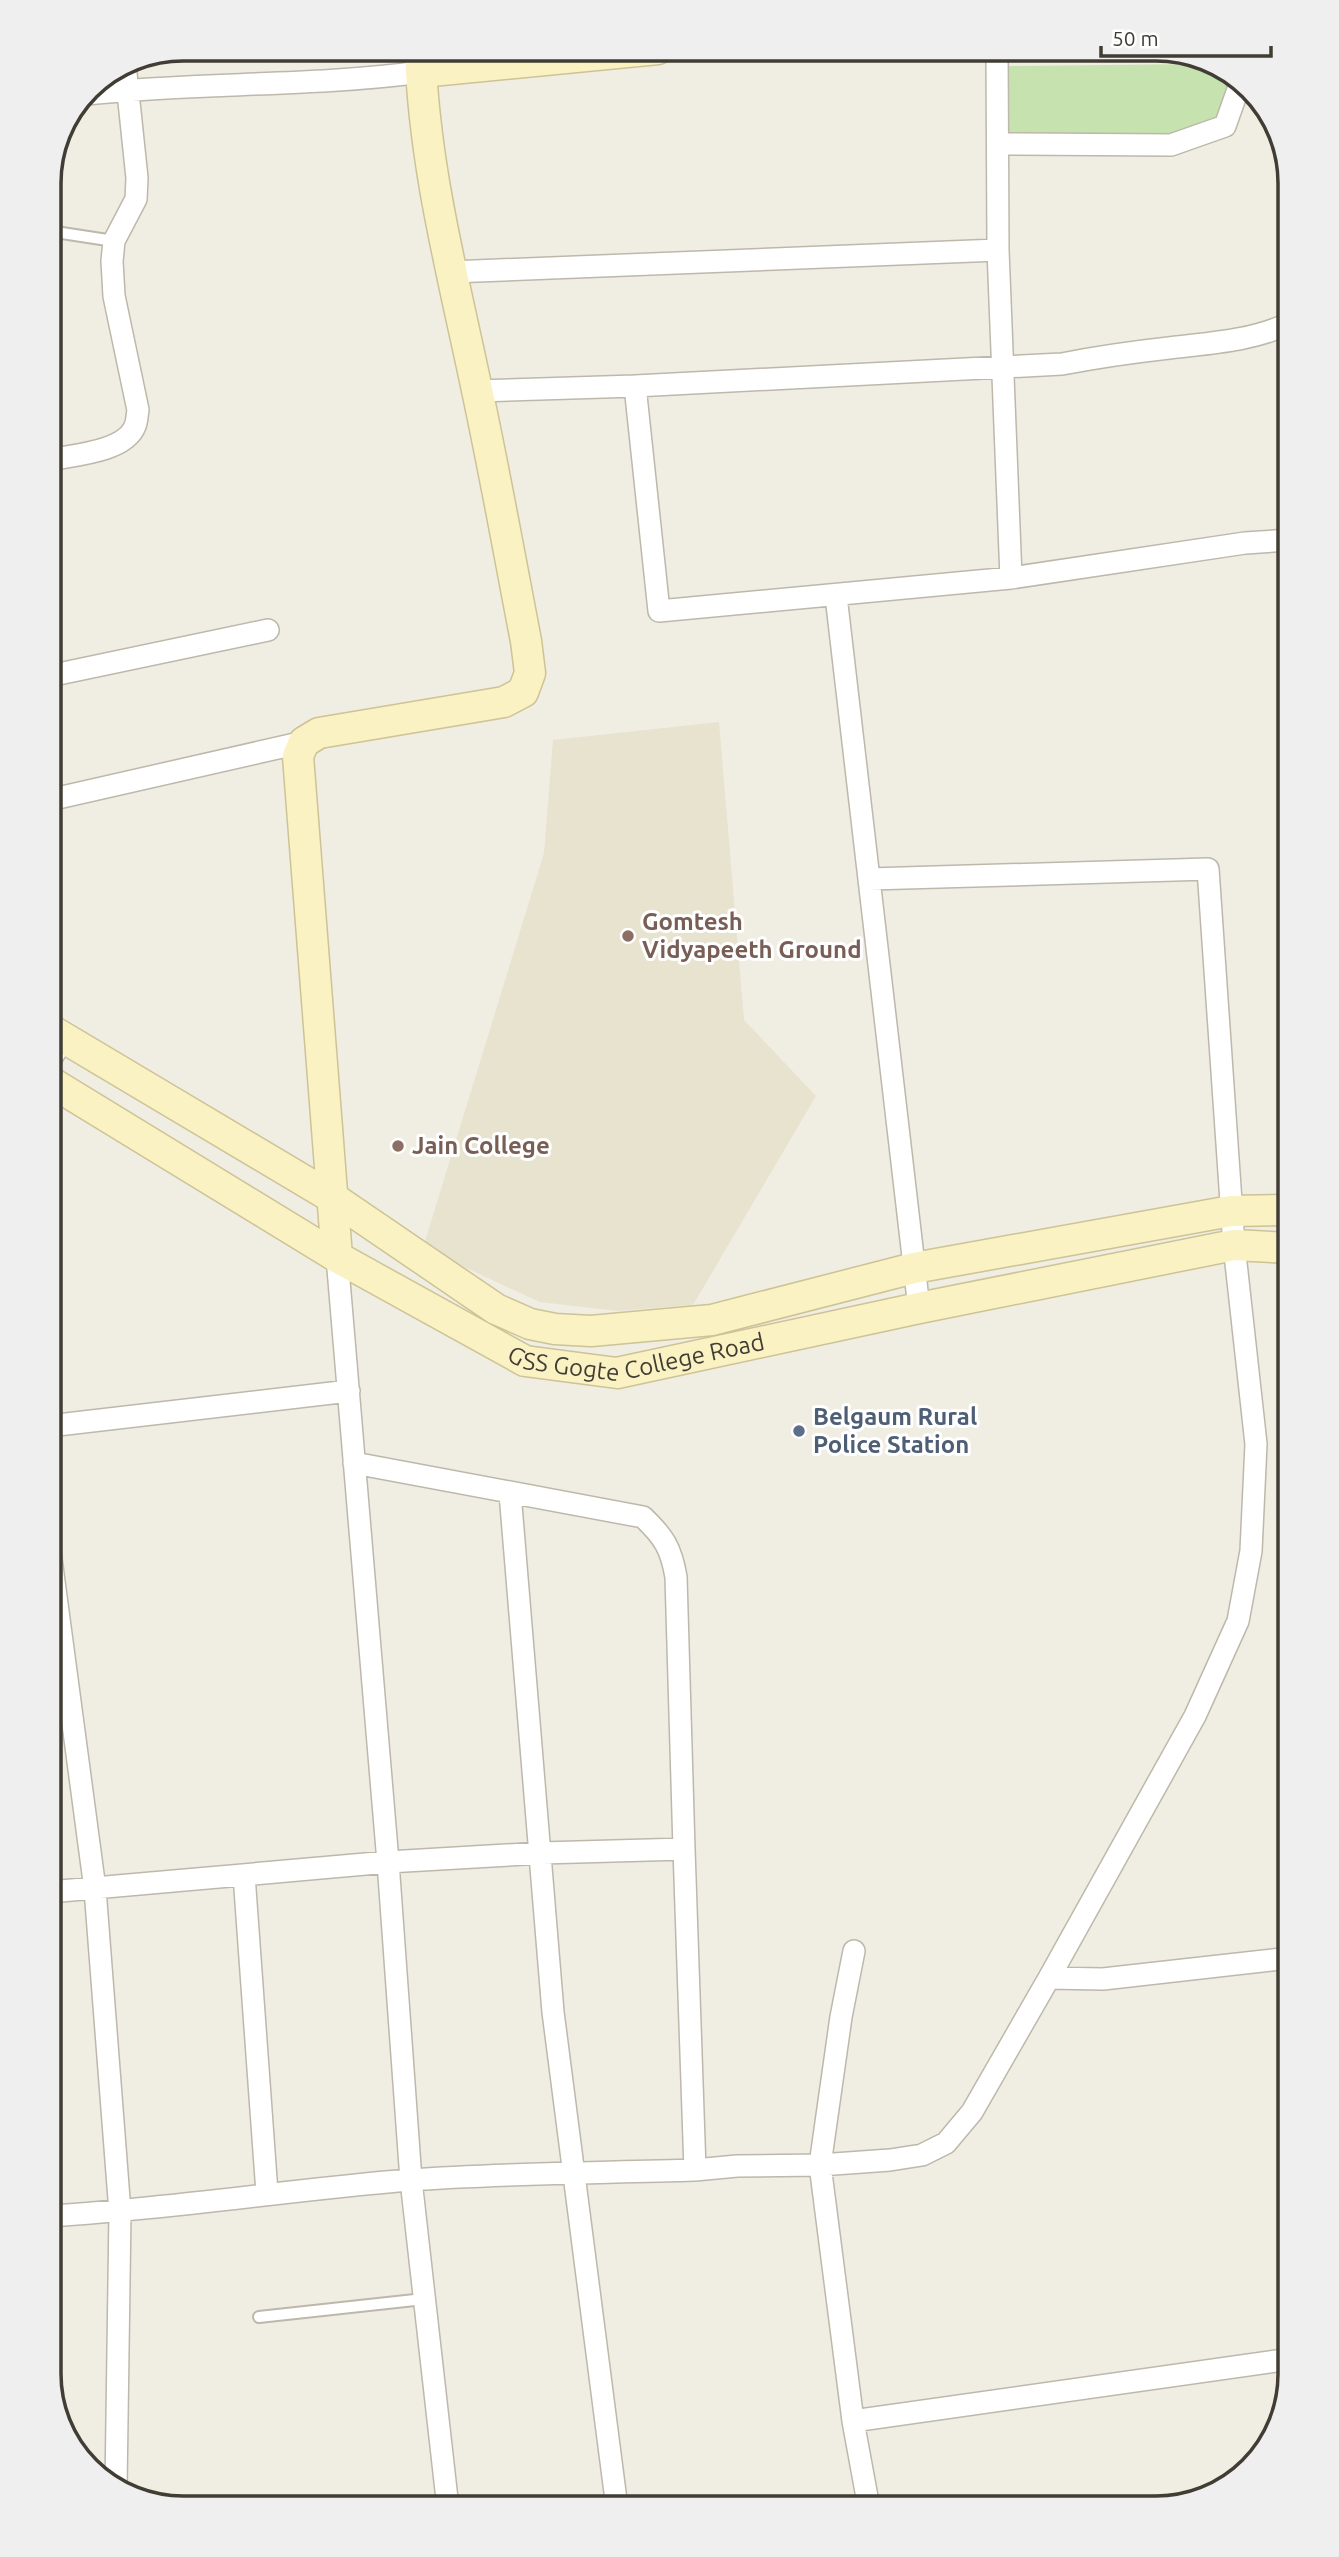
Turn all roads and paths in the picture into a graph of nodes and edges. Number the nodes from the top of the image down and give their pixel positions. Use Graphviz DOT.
graph roads {
  1 [pos="417,61"];
  2 [pos="420,61"];
  3 [pos="997,62"];
  4 [pos="126,76"];
  5 [pos="127,89"];
  6 [pos="102,92"];
  7 [pos="1238,94"];
  8 [pos="998,144"];
  9 [pos="62,233"];
  10 [pos="114,241"];
  11 [pos="998,250"];
  12 [pos="451,272"];
  13 [pos="1278,329"];
  14 [pos="1001,369"];
  15 [pos="635,386"];
  16 [pos="477,391"];
  17 [pos="62,457"];
  18 [pos="1278,541"];
  19 [pos="1011,578"];
  20 [pos="836,596"];
  21 [pos="268,630"];
  22 [pos="62,673"];
  23 [pos="304,742"];
  24 [pos="62,797"];
  25 [pos="870,879"];
  26 [pos="62,1047"];
  27 [pos="62,1088"];
  28 [pos="333,1198"];
  29 [pos="1278,1210"];
  30 [pos="1231,1211"];
  31 [pos="1234,1245"];
  32 [pos="1278,1247"];
  33 [pos="337,1257"];
  34 [pos="914,1268"];
  35 [pos="919,1308"];
  36 [pos="657,1325"];
  37 [pos="663,1363"];
  38 [pos="349,1391"];
  39 [pos="61,1425"];
  40 [pos="354,1463"];
  41 [pos="510,1493"];
  42 [pos="61,1639"];
  43 [pos="684,1849"];
  44 [pos="542,1853"];
  45 [pos="388,1862"];
  46 [pos="244,1875"];
  47 [pos="94,1889"];
  48 [pos="61,1891"];
  49 [pos="854,1951"];
  50 [pos="1278,1959"];
  51 [pos="1049,1978"];
  52 [pos="820,2165"];
  53 [pos="695,2170"];
  54 [pos="573,2174"];
  55 [pos="411,2180"];
  56 [pos="267,2193"];
  57 [pos="120,2212"];
  58 [pos="61,2215"];
  59 [pos="424,2299"];
  60 [pos="259,2318"];
  61 [pos="1278,2361"];
  62 [pos="853,2421"];
  63 [pos="116,2476"];
  64 [pos="447,2495"];
  65 [pos="615,2495"];
  66 [pos="867,2496"];
  1 -- 5 [label="street"];
  2 -- 12 [label="main road"];
  3 -- 8 [label="street"];
  4 -- 5 [label="street"];
  5 -- 6 [label="street"];
  5 -- 10 [label="street"];
  7 -- 8 [label="street"];
  8 -- 11 [label="street"];
  9 -- 10 [label="lane"];
  10 -- 17 [label="street"];
  11 -- 12 [label="street"];
  11 -- 14 [label="street"];
  12 -- 16 [label="main road"];
  13 -- 14 [label="street"];
  14 -- 15 [label="street"];
  14 -- 19 [label="street"];
  15 -- 16 [label="street"];
  15 -- 20 [label="street"];
  16 -- 23 [label="main road"];
  18 -- 19 [label="street"];
  19 -- 20 [label="street"];
  20 -- 25 [label="street"];
  21 -- 22 [label="street"];
  23 -- 24 [label="street"];
  23 -- 28 [label="main road"];
  25 -- 30 [label="street"];
  25 -- 34 [label="street"];
  26 -- 28 [label="main road"];
  27 -- 33 [label="main road, GSS Gogte College Road"];
  28 -- 33 [label="main road"];
  28 -- 36 [label="main road"];
  29 -- 30 [label="main road"];
  30 -- 31 [label="street"];
  30 -- 34 [label="main road"];
  31 -- 32 [label="main road, GSS Gogte College Road"];
  31 -- 35 [label="main road, GSS Gogte College Road"];
  31 -- 51 [label="street"];
  33 -- 37 [label="main road, GSS Gogte College Road"];
  33 -- 38 [label="street"];
  34 -- 35 [label="street"];
  34 -- 36 [label="main road"];
  35 -- 37 [label="main road, GSS Gogte College Road"];
  36 -- 37 [label="main road"];
  38 -- 39 [label="street"];
  38 -- 40 [label="street"];
  40 -- 41 [label="street"];
  40 -- 45 [label="street"];
  41 -- 43 [label="street"];
  41 -- 44 [label="street"];
  42 -- 47 [label="street"];
  43 -- 44 [label="street"];
  43 -- 53 [label="street"];
  44 -- 45 [label="street"];
  44 -- 54 [label="street"];
  45 -- 46 [label="street"];
  45 -- 55 [label="street"];
  46 -- 47 [label="street"];
  46 -- 56 [label="street"];
  47 -- 48 [label="street"];
  47 -- 57 [label="street"];
  49 -- 52 [label="street"];
  50 -- 51 [label="street"];
  51 -- 52 [label="street"];
  52 -- 53 [label="street"];
  52 -- 62 [label="street"];
  53 -- 54 [label="street"];
  54 -- 55 [label="street"];
  54 -- 65 [label="street"];
  55 -- 56 [label="street"];
  55 -- 59 [label="street"];
  56 -- 57 [label="street"];
  57 -- 58 [label="street"];
  57 -- 63 [label="street"];
  59 -- 60 [label="lane"];
  59 -- 64 [label="street"];
  61 -- 62 [label="street"];
  62 -- 66 [label="street"];
}
